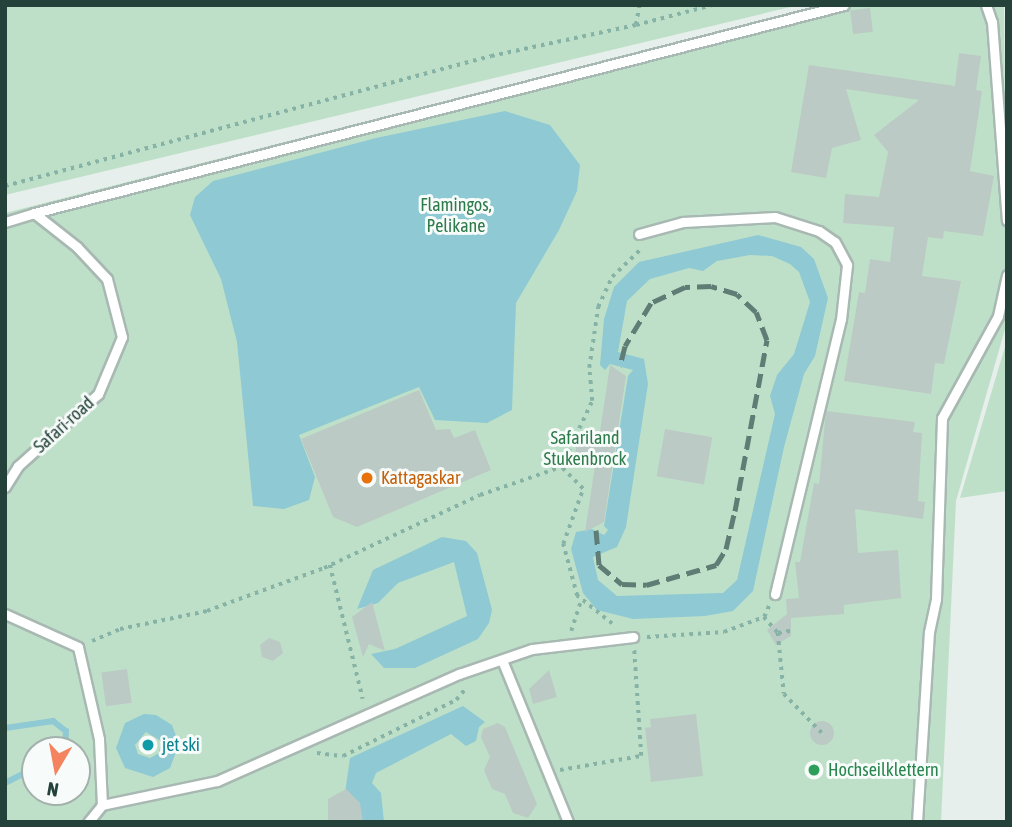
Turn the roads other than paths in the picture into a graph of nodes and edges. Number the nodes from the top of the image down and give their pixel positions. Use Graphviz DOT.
graph roads {
  1 [pos="844,5"];
  2 [pos="986,5"];
  3 [pos="34,214"];
  4 [pos="1007,220"];
  5 [pos="5,222"];
  6 [pos="639,234"];
  7 [pos="1007,275"];
  8 [pos="5,487"];
  9 [pos="775,594"];
  10 [pos="5,614"];
  11 [pos="633,637"];
  12 [pos="502,660"];
  13 [pos="102,805"];
  14 [pos="88,822"];
  15 [pos="568,822"];
  16 [pos="917,822"];
  1 -- 3 [label="lane"];
  2 -- 4 [label="lane"];
  3 -- 5 [label="lane"];
  3 -- 8 [label="lane, Safari-road"];
  6 -- 9 [label="lane"];
  7 -- 16 [label="lane"];
  10 -- 13 [label="lane"];
  11 -- 12 [label="lane"];
  12 -- 13 [label="lane"];
  12 -- 15 [label="lane"];
  13 -- 14 [label="lane"];
}
